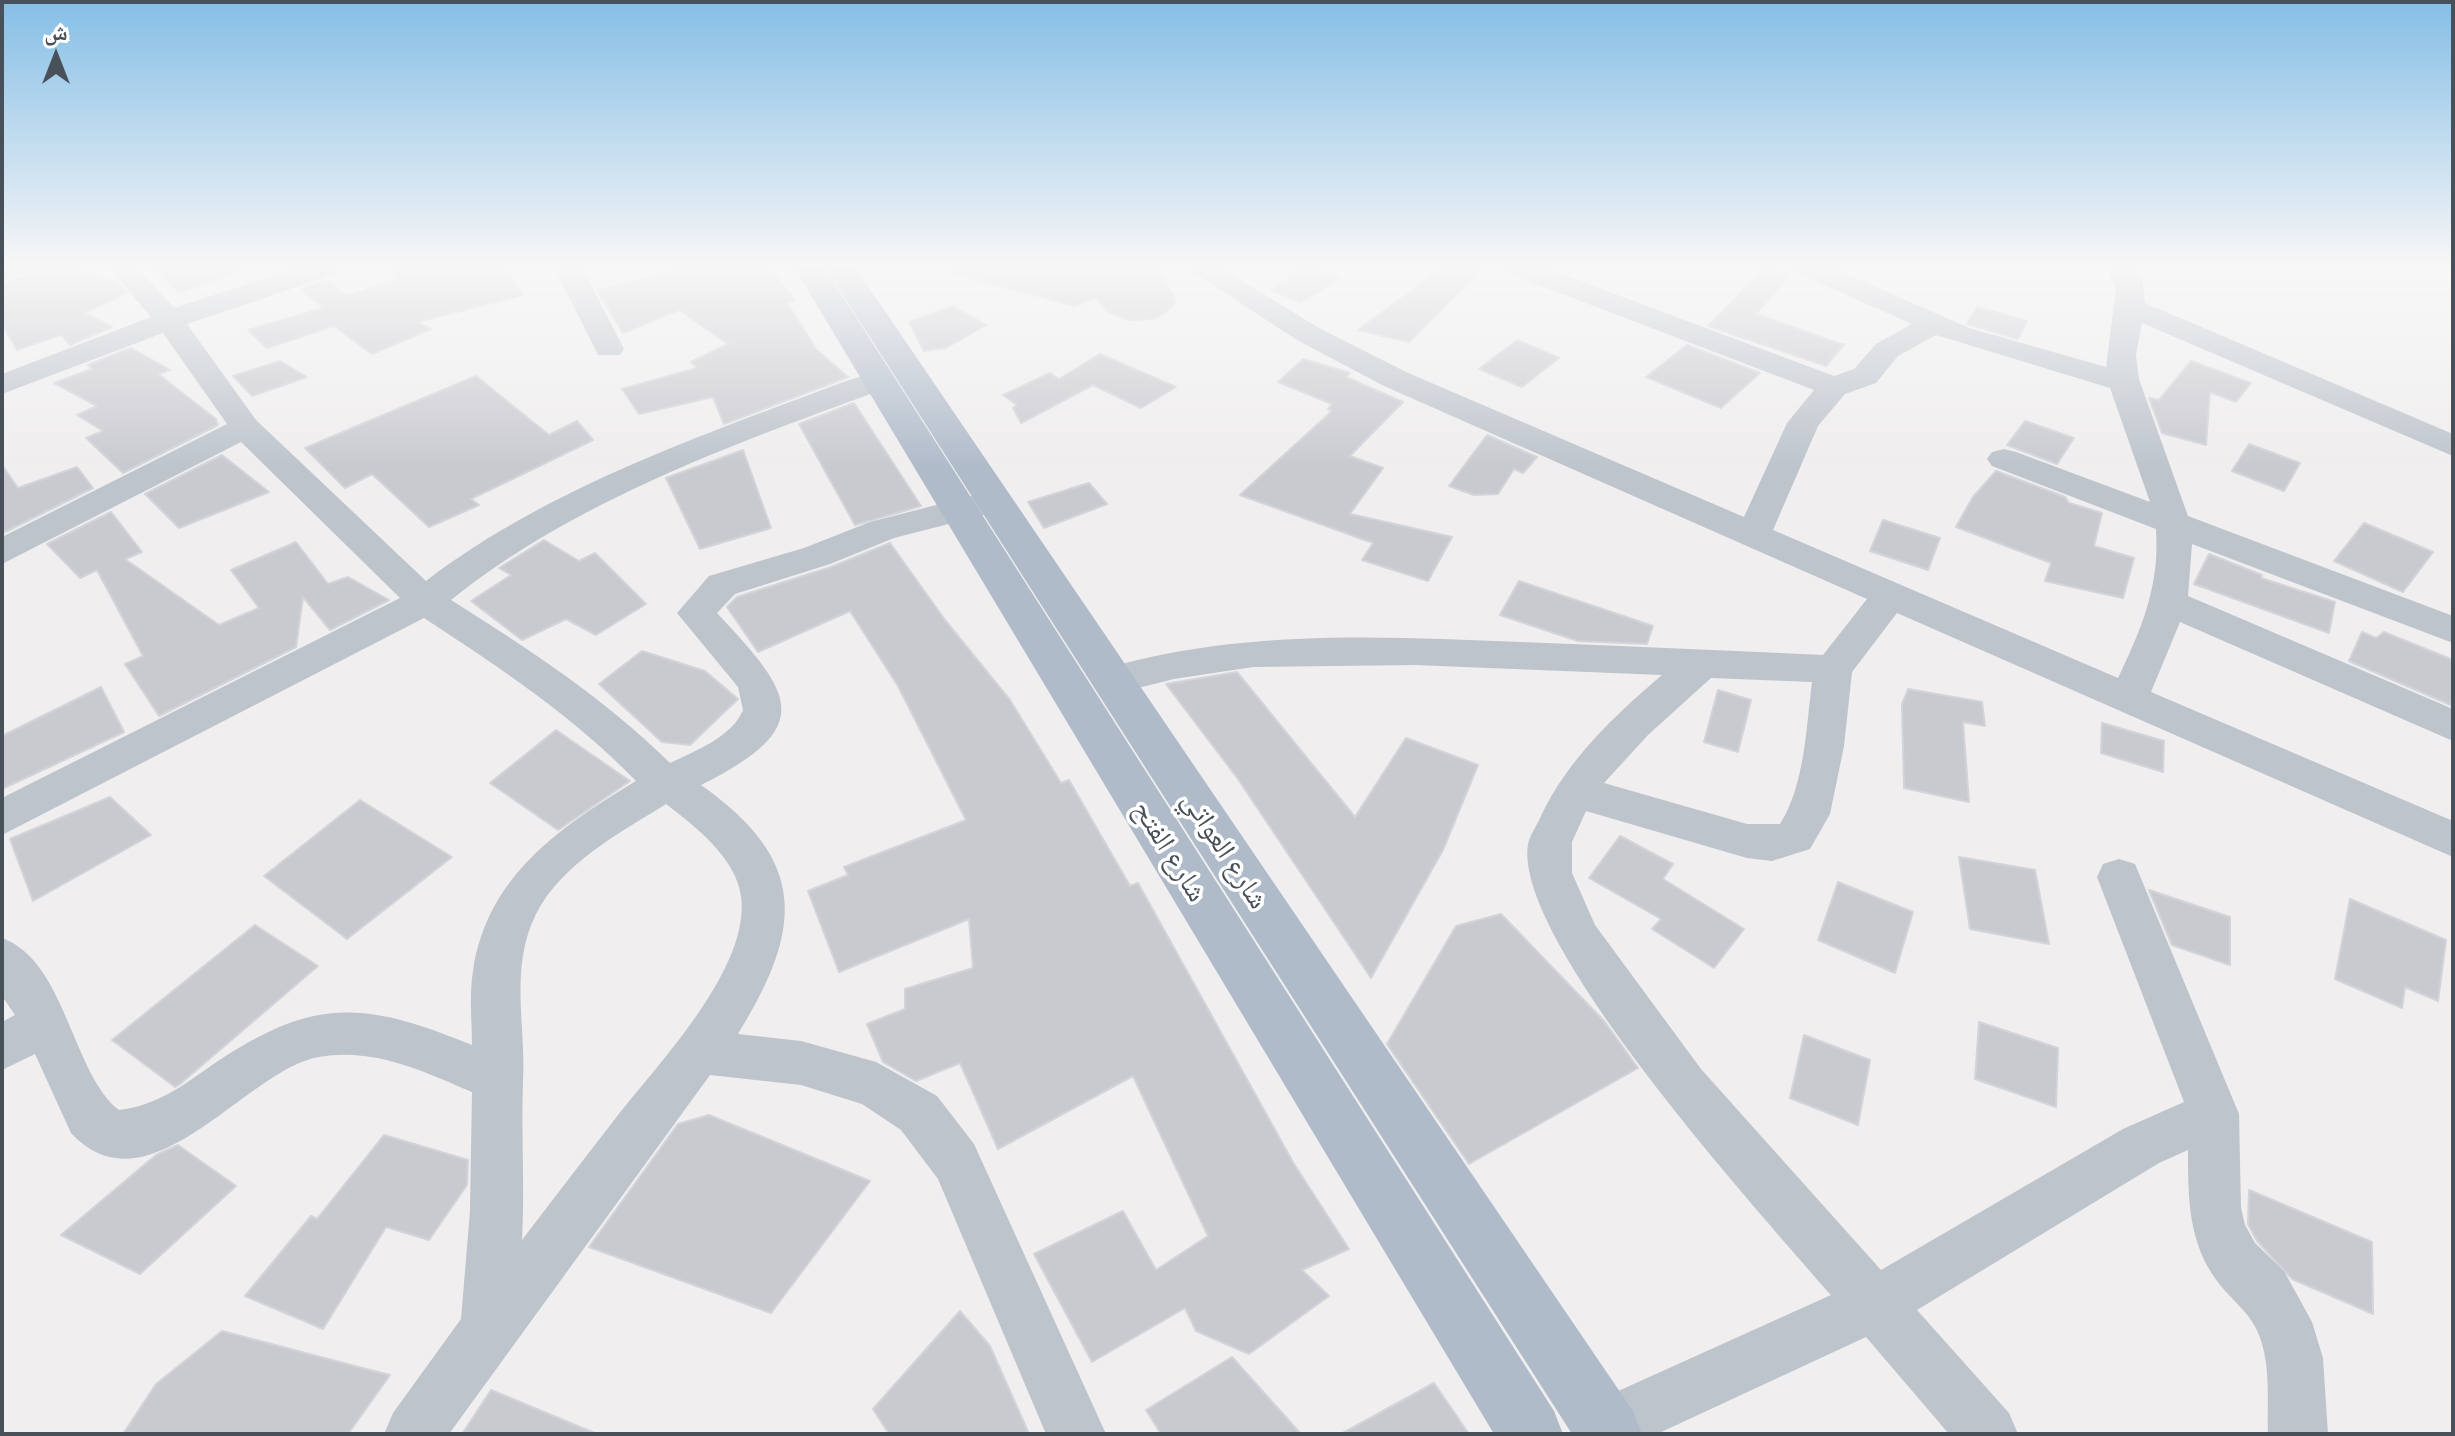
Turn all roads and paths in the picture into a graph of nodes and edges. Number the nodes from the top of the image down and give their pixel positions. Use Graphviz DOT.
graph roads {
  1 [pos="133,334"];
  2 [pos="179,334"];
  3 [pos="602,334"];
  4 [pos="860,334"];
  5 [pos="873,334"];
  6 [pos="1308,334"];
  7 [pos="1694,334"];
  8 [pos="1911,334"];
  9 [pos="1965,334"];
  10 [pos="2123,334"];
  11 [pos="2192,334"];
  12 [pos="609,349"];
  13 [pos="879,380"];
  14 [pos="2123,382"];
  15 [pos="2,385"];
  16 [pos="1834,387"];
  17 [pos="245,427"];
  18 [pos="2453,446"];
  19 [pos="2004,459"];
  20 [pos="978,507"];
  21 [pos="2176,527"];
  22 [pos="1752,537"];
  23 [pos="2,552"];
  24 [pos="1889,597"];
  25 [pos="425,601"];
  26 [pos="2171,603"];
  27 [pos="2453,630"];
  28 [pos="1701,665"];
  29 [pos="1833,669"];
  30 [pos="1114,680"];
  31 [pos="2128,698"];
  32 [pos="2453,726"];
  33 [pos="665,784"];
  34 [pos="1574,791"];
  35 [pos="2,818"];
  36 [pos="2453,840"];
  37 [pos="2119,877"];
  38 [pos="2,958"];
  39 [pos="46,1022"];
  40 [pos="2,1048"];
  41 [pos="696,1051"];
  42 [pos="499,1080"];
  43 [pos="2214,1114"];
  44 [pos="1877,1303"];
  45 [pos="488,1329"];
  46 [pos="1608,1430"];
  47 [pos="414,1434"];
  48 [pos="1076,1434"];
  49 [pos="1531,1434"];
  50 [pos="1988,1434"];
  51 [pos="2298,1434"];
  1 -- 15 [label="street"];
  2 -- 17 [label="street"];
  3 -- 12 [label="street"];
  4 -- 13 [label="main road, شارع الفتح"];
  5 -- 20 [label="main road, شارع العواتي"];
  6 -- 22 [label="street"];
  7 -- 16 [label="street"];
  8 -- 16 [label="street"];
  9 -- 14 [label="street"];
  10 -- 14 [label="street"];
  11 -- 18 [label="street"];
  13 -- 20 [label="main road, شارع الفتح"];
  13 -- 25 [label="street"];
  14 -- 21 [label="street"];
  16 -- 22 [label="street"];
  17 -- 23 [label="street"];
  17 -- 25 [label="street"];
  19 -- 21 [label="street"];
  20 -- 30 [label="main road, شارع العواتي"];
  20 -- 33 [label="street"];
  20 -- 49 [label="main road, شارع الفتح"];
  21 -- 26 [label="street"];
  21 -- 27 [label="street"];
  22 -- 24 [label="street"];
  24 -- 29 [label="street"];
  24 -- 31 [label="street"];
  25 -- 33 [label="street"];
  25 -- 35 [label="street"];
  26 -- 31 [label="street"];
  26 -- 32 [label="street"];
  28 -- 29 [label="street"];
  28 -- 30 [label="street"];
  28 -- 34 [label="street"];
  29 -- 34 [label="street"];
  30 -- 46 [label="main road, شارع العواتي"];
  31 -- 36 [label="street"];
  33 -- 41 [label="street"];
  33 -- 42 [label="street"];
  34 -- 44 [label="street"];
  37 -- 43 [label="street"];
  38 -- 39 [label="street"];
  39 -- 40 [label="street"];
  39 -- 42 [label="street"];
  41 -- 45 [label="street"];
  41 -- 48 [label="street"];
  42 -- 45 [label="street"];
  43 -- 44 [label="street"];
  43 -- 51 [label="street"];
  44 -- 46 [label="street"];
  44 -- 50 [label="street"];
  45 -- 47 [label="street"];
}
